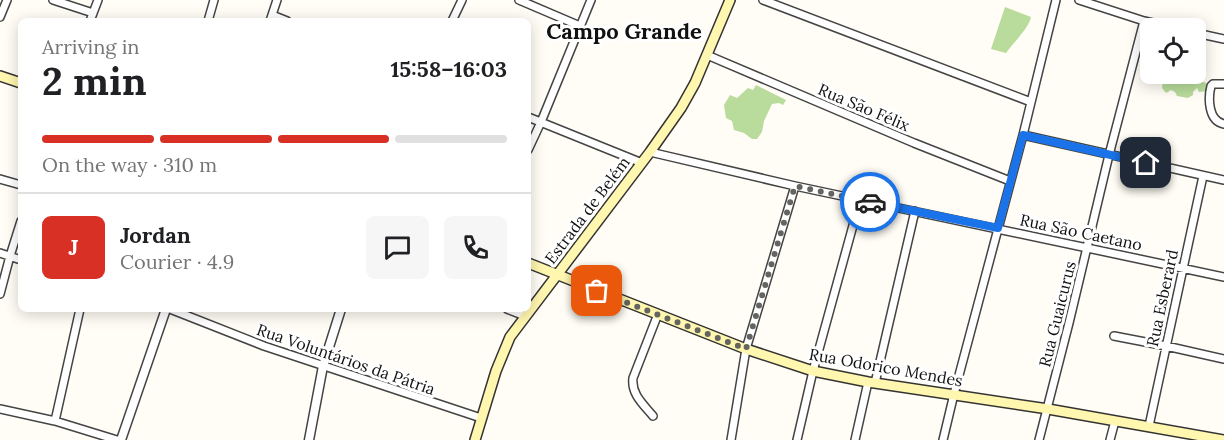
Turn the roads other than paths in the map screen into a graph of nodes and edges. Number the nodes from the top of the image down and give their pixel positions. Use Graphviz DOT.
graph roads {
  1 [pos="7,0"];
  2 [pos="53,0"];
  3 [pos="98,0"];
  4 [pos="214,0"];
  5 [pos="277,0"];
  6 [pos="462,0"];
  7 [pos="591,0"];
  8 [pos="730,0"];
  9 [pos="763,0"];
  10 [pos="1056,0"];
  11 [pos="1079,0"];
  12 [pos="524,1"];
  13 [pos="93,13"];
  14 [pos="0,17"];
  15 [pos="91,18"];
  16 [pos="209,18"];
  17 [pos="271,18"];
  18 [pos="453,18"];
  19 [pos="1140,20"];
  20 [pos="579,26"];
  21 [pos="1206,35"];
  22 [pos="1140,36"];
  23 [pos="1224,39"];
  24 [pos="707,55"];
  25 [pos="0,76"];
  26 [pos="18,82"];
  27 [pos="1224,84"];
  28 [pos="1031,102"];
  29 [pos="531,118"];
  30 [pos="541,122"];
  31 [pos="1221,124"];
  32 [pos="1023,135"];
  33 [pos="531,144"];
  34 [pos="650,152"];
  35 [pos="1109,155"];
  36 [pos="642,163"];
  37 [pos="1203,176"];
  38 [pos="0,179"];
  39 [pos="1224,180"];
  40 [pos="1010,181"];
  41 [pos="18,184"];
  42 [pos="795,186"];
  43 [pos="860,200"];
  44 [pos="915,211"];
  45 [pos="998,228"];
  46 [pos="18,231"];
  47 [pos="1087,248"];
  48 [pos="0,253"];
  49 [pos="10,256"];
  50 [pos="18,259"];
  51 [pos="531,264"];
  52 [pos="1183,268"];
  53 [pos="557,275"];
  54 [pos="1224,277"];
  55 [pos="0,294"];
  56 [pos="531,308"];
  57 [pos="79,312"];
  58 [pos="167,312"];
  59 [pos="176,312"];
  60 [pos="337,312"];
  61 [pos="515,312"];
  62 [pos="528,312"];
  63 [pos="658,314"];
  64 [pos="525,316"];
  65 [pos="1114,336"];
  66 [pos="1166,345"];
  67 [pos="746,349"];
  68 [pos="1224,359"];
  69 [pos="323,366"];
  70 [pos="813,371"];
  71 [pos="871,383"];
  72 [pos="954,394"];
  73 [pos="0,409"];
  74 [pos="1047,409"];
  75 [pos="653,416"];
  76 [pos="481,418"];
  77 [pos="55,421"];
  78 [pos="1115,421"];
  79 [pos="1149,426"];
  80 [pos="119,440"];
  81 [pos="309,440"];
  82 [pos="475,440"];
  83 [pos="731,440"];
  84 [pos="797,440"];
  85 [pos="855,440"];
  86 [pos="943,440"];
  87 [pos="1039,440"];
  88 [pos="1110,440"];
  89 [pos="1224,440"];
  1 -- 14 [label="street"];
  2 -- 13 [label="street"];
  3 -- 13 [label="street"];
  4 -- 16 [label="street"];
  5 -- 17 [label="street"];
  6 -- 18 [label="street"];
  7 -- 20 [label="street"];
  8 -- 24 [label="main road, Estrada de Belém"];
  9 -- 28 [label="street"];
  10 -- 28 [label="street"];
  11 -- 19 [label="street"];
  12 -- 20 [label="street"];
  13 -- 15 [label="street"];
  20 -- 30 [label="street"];
  21 -- 23 [label="street"];
  22 -- 35 [label="street, Rua Guaicurus"];
  24 -- 34 [label="main road, Estrada de Belém"];
  24 -- 40 [label="street, Rua São Félix"];
  25 -- 26 [label="main road"];
  27 -- 31 [label="street"];
  28 -- 32 [label="street"];
  29 -- 30 [label="street"];
  30 -- 33 [label="street"];
  30 -- 36 [label="street"];
  32 -- 35 [label="street"];
  32 -- 40 [label="street"];
  34 -- 36 [label="main road, Estrada de Belém"];
  34 -- 42 [label="street, Rua São Caetano"];
  35 -- 37 [label="street"];
  35 -- 47 [label="street, Rua Guaicurus"];
  36 -- 53 [label="main road, Estrada de Belém"];
  37 -- 39 [label="street"];
  37 -- 52 [label="street, Rua Esberard"];
  38 -- 41 [label="street"];
  40 -- 45 [label="street"];
  42 -- 43 [label="street, Rua São Caetano"];
  42 -- 67 [label="street"];
  43 -- 44 [label="street, Rua São Caetano"];
  43 -- 70 [label="street"];
  44 -- 45 [label="street, Rua São Caetano"];
  44 -- 71 [label="street"];
  45 -- 47 [label="street, Rua São Caetano"];
  45 -- 72 [label="street"];
  46 -- 49 [label="street"];
  47 -- 52 [label="street, Rua São Caetano"];
  47 -- 74 [label="street, Rua Guaicurus"];
  48 -- 49 [label="street"];
  49 -- 50 [label="street"];
  49 -- 55 [label="street"];
  51 -- 53 [label="main road, Rua Odorico Mendes"];
  52 -- 54 [label="street, Rua São Caetano"];
  52 -- 66 [label="street, Rua Esberard"];
  53 -- 56 [label="main road, Estrada de Belém"];
  53 -- 63 [label="main road, Rua Odorico Mendes"];
  57 -- 77 [label="street"];
  58 -- 80 [label="street"];
  59 -- 69 [label="street, Rua Voluntários da Pátria"];
  60 -- 69 [label="street"];
  61 -- 64 [label="street"];
  62 -- 64 [label="main road, Estrada de Belém"];
  63 -- 67 [label="main road, Rua Odorico Mendes"];
  63 -- 75 [label="street"];
  64 -- 76 [label="main road, Estrada de Belém"];
  65 -- 66 [label="street"];
  66 -- 68 [label="street"];
  66 -- 79 [label="street, Rua Esberard"];
  67 -- 70 [label="main road, Rua Odorico Mendes"];
  67 -- 83 [label="street"];
  69 -- 76 [label="street, Rua Voluntários da Pátria"];
  69 -- 81 [label="street"];
  70 -- 71 [label="main road, Rua Odorico Mendes"];
  70 -- 84 [label="street"];
  71 -- 72 [label="main road, Rua Odorico Mendes"];
  71 -- 85 [label="street"];
  72 -- 74 [label="main road, Rua Odorico Mendes"];
  72 -- 86 [label="street"];
  73 -- 77 [label="street"];
  74 -- 78 [label="main road, Rua Odorico Mendes"];
  74 -- 87 [label="street, Rua Guaicurus"];
  76 -- 82 [label="main road, Estrada de Belém"];
  77 -- 80 [label="street"];
  78 -- 79 [label="main road, Rua Odorico Mendes"];
  78 -- 88 [label="street"];
  79 -- 89 [label="main road, Rua Odorico Mendes"];
}
